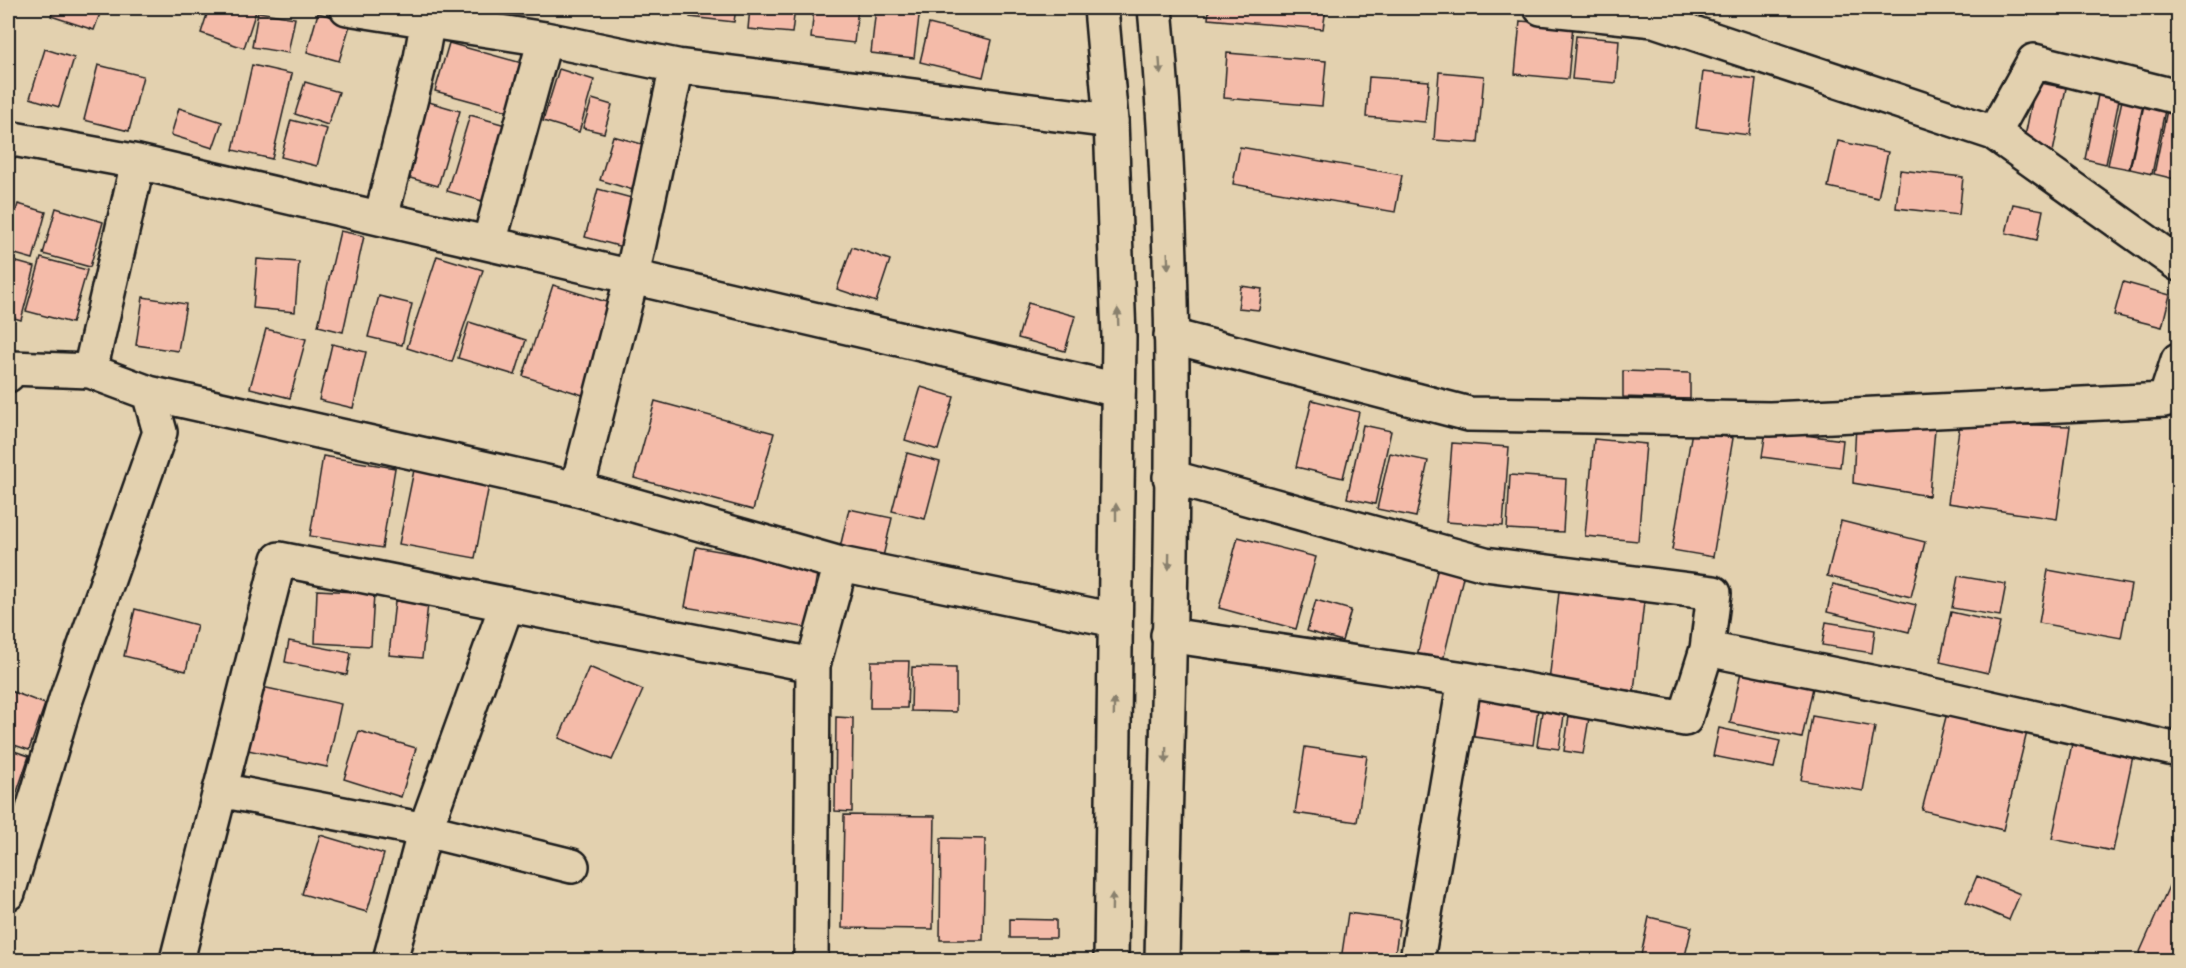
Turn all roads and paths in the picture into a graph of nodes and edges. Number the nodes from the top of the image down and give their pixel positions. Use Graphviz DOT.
graph roads {
  1 [pos="347,8"];
  2 [pos="1101,8"];
  3 [pos="1155,8"];
  4 [pos="1541,8"];
  5 [pos="430,14"];
  6 [pos="545,39"];
  7 [pos="677,66"];
  8 [pos="2178,97"];
  9 [pos="1111,121"];
  10 [pos="1994,133"];
  11 [pos="8,138"];
  12 [pos="138,162"];
  13 [pos="381,218"];
  14 [pos="489,243"];
  15 [pos="2178,264"];
  16 [pos="632,276"];
  17 [pos="1171,336"];
  18 [pos="2178,360"];
  19 [pos="90,371"];
  20 [pos="8,375"];
  21 [pos="1118,390"];
  22 [pos="149,393"];
  23 [pos="2172,401"];
  24 [pos="1170,477"];
  25 [pos="576,489"];
  26 [pos="841,564"];
  27 [pos="507,604"];
  28 [pos="1115,620"];
  29 [pos="1168,635"];
  30 [pos="1707,649"];
  31 [pos="813,665"];
  32 [pos="1465,679"];
  33 [pos="2178,750"];
  34 [pos="220,790"];
  35 [pos="425,830"];
  36 [pos="572,866"];
  37 [pos="8,893"];
  38 [pos="177,960"];
  39 [pos="390,960"];
  40 [pos="811,960"];
  41 [pos="1111,960"];
  42 [pos="1162,960"];
  43 [pos="1417,960"];
  1 -- 5 [label="street"];
  2 -- 9 [label="street"];
  3 -- 17 [label="street, one-way"];
  4 -- 10 [label="street"];
  5 -- 6 [label="street"];
  5 -- 13 [label="street"];
  6 -- 7 [label="street"];
  6 -- 14 [label="street"];
  7 -- 9 [label="street"];
  7 -- 16 [label="street"];
  8 -- 10 [label="street"];
  21 -- 9 [label="street, one-way"];
  10 -- 15 [label="street"];
  11 -- 12 [label="street"];
  12 -- 13 [label="street"];
  12 -- 19 [label="street"];
  13 -- 14 [label="street"];
  14 -- 16 [label="street"];
  16 -- 21 [label="street"];
  16 -- 25 [label="street"];
  17 -- 23 [label="street"];
  17 -- 24 [label="street"];
  18 -- 23 [label="street"];
  19 -- 20 [label="street"];
  19 -- 22 [label="street"];
  28 -- 21 [label="street, one-way"];
  22 -- 25 [label="street"];
  22 -- 37 [label="street"];
  24 -- 29 [label="street, one-way"];
  24 -- 30 [label="street"];
  25 -- 26 [label="street"];
  26 -- 28 [label="street"];
  26 -- 31 [label="street"];
  27 -- 31 [label="street"];
  27 -- 34 [label="street"];
  27 -- 35 [label="street"];
  41 -- 28 [label="street, one-way"];
  29 -- 32 [label="street"];
  29 -- 42 [label="street, one-way"];
  30 -- 32 [label="street"];
  30 -- 33 [label="street"];
  31 -- 40 [label="street"];
  32 -- 43 [label="street"];
  34 -- 35 [label="street"];
  34 -- 38 [label="street"];
  35 -- 36 [label="street"];
  35 -- 39 [label="street"];
}
